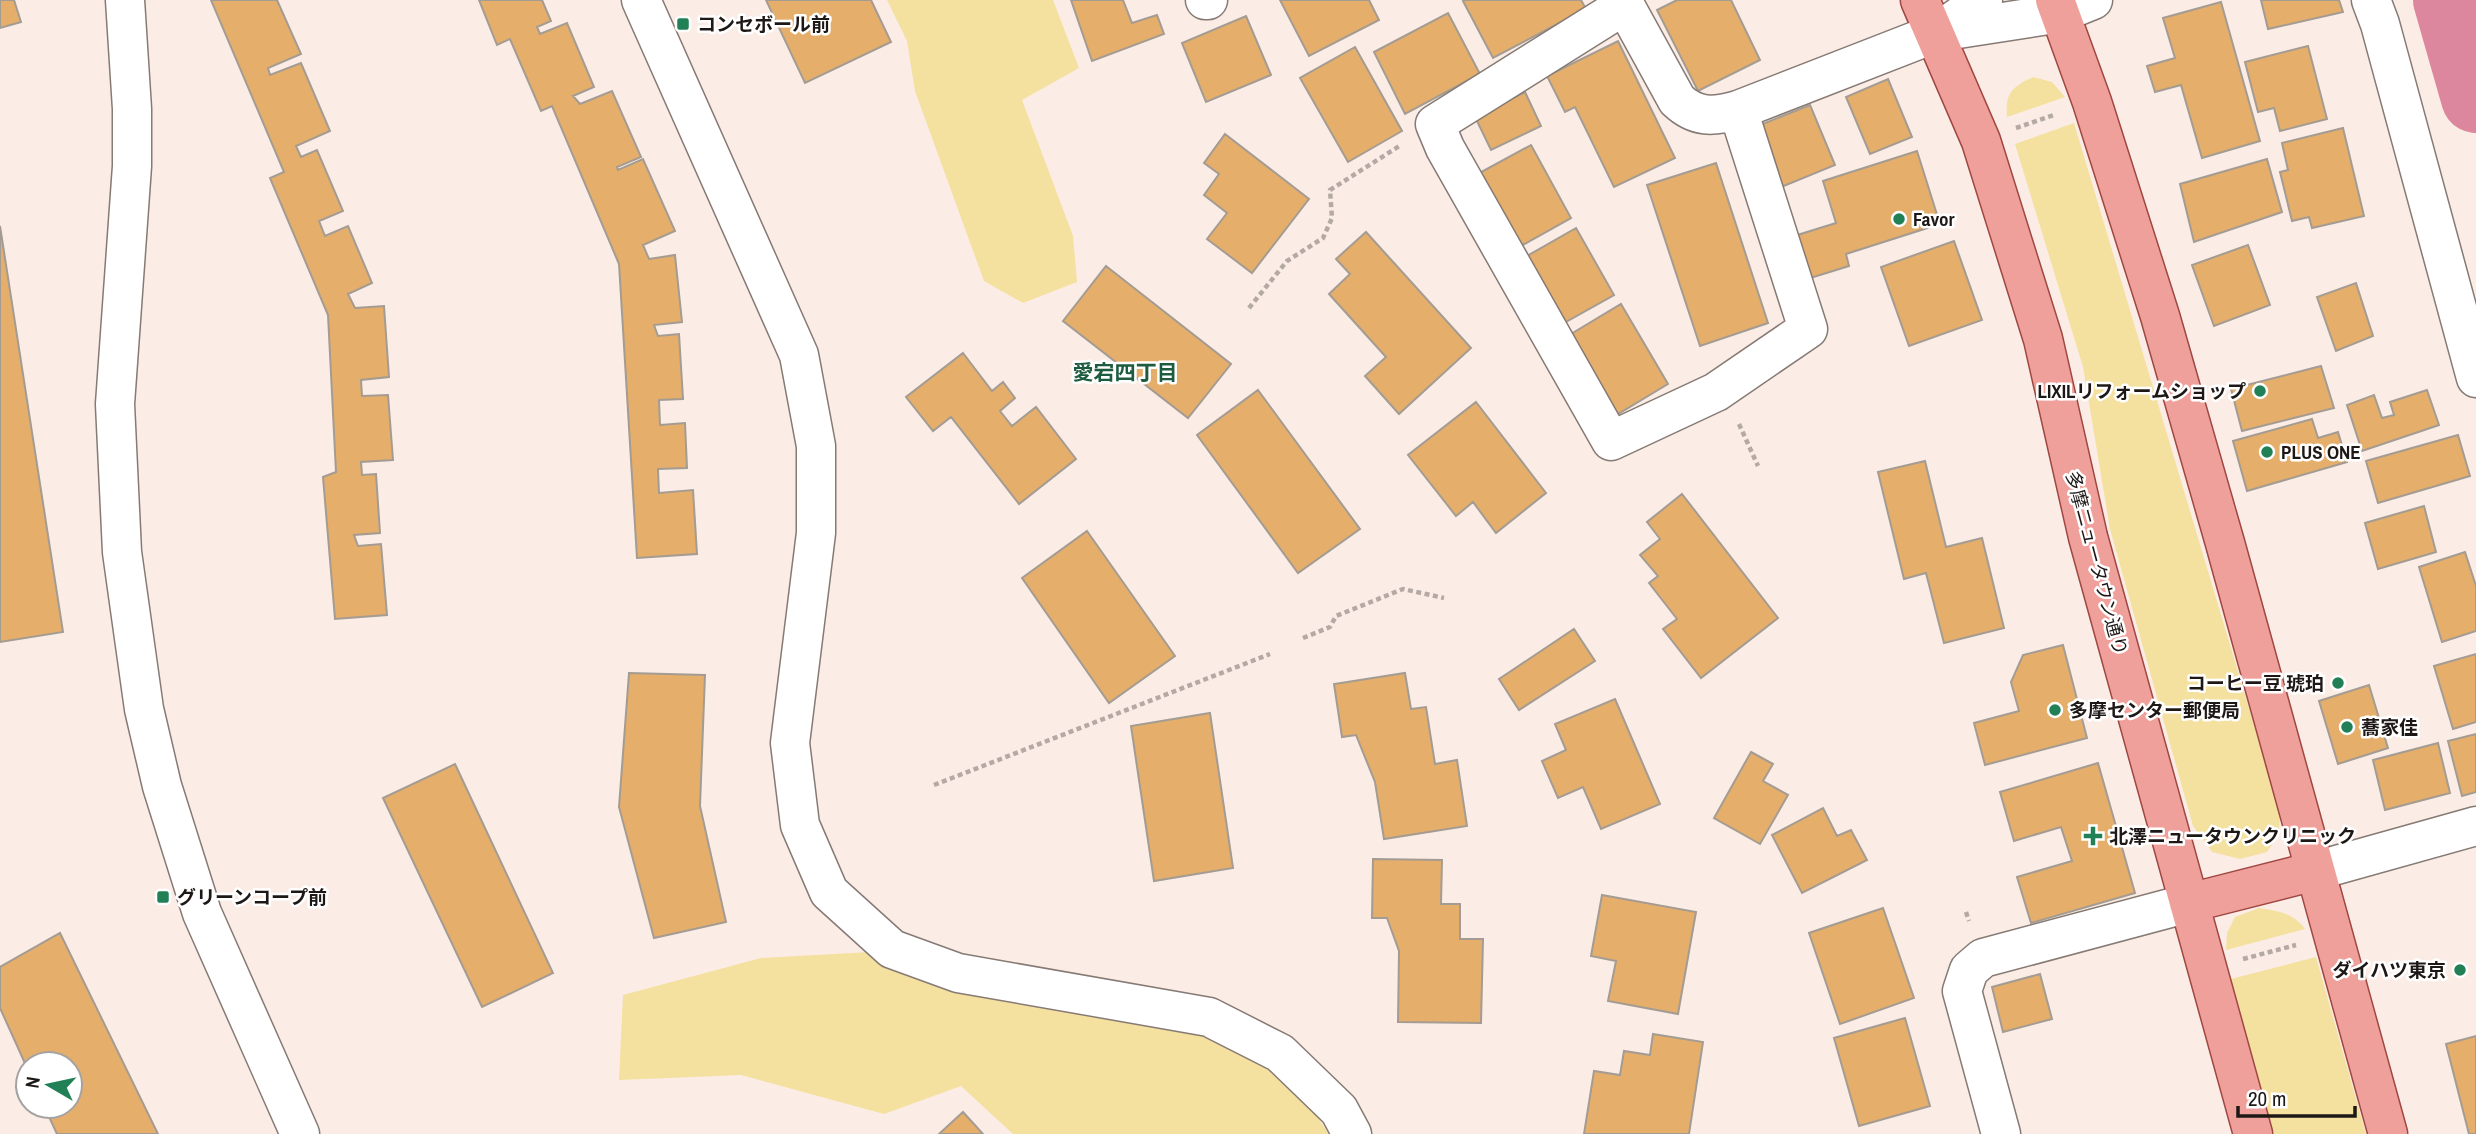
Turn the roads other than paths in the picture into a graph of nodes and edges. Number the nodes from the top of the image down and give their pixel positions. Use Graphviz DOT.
graph roads {
  1 [pos="125,0"];
  2 [pos="641,0"];
  3 [pos="1983,0"];
  4 [pos="2371,0"];
  5 [pos="1623,3"];
  6 [pos="2070,4"];
  7 [pos="1928,16"];
  8 [pos="1738,110"];
  9 [pos="2476,378"];
  10 [pos="2476,826"];
  11 [pos="2315,871"];
  12 [pos="2189,903"];
  13 [pos="300,1134"];
  14 [pos="1352,1134"];
  15 [pos="2001,1134"];
  16 [pos="2253,1134"];
  17 [pos="2388,1134"];
  1 -- 13 [label="street"];
  2 -- 14 [label="street"];
  3 -- 7 [label="street"];
  4 -- 9 [label="street"];
  5 -- 8 [label="street"];
  5 -- 8 [label="street"];
  6 -- 7 [label="street"];
  6 -- 11 [label="main road"];
  7 -- 8 [label="street"];
  7 -- 12 [label="main road, 多摩ニュータウン通り"];
  10 -- 11 [label="street"];
  11 -- 12 [label="main road"];
  11 -- 17 [label="main road"];
  12 -- 15 [label="street"];
  12 -- 16 [label="main road, 多摩ニュータウン通り"];
}
